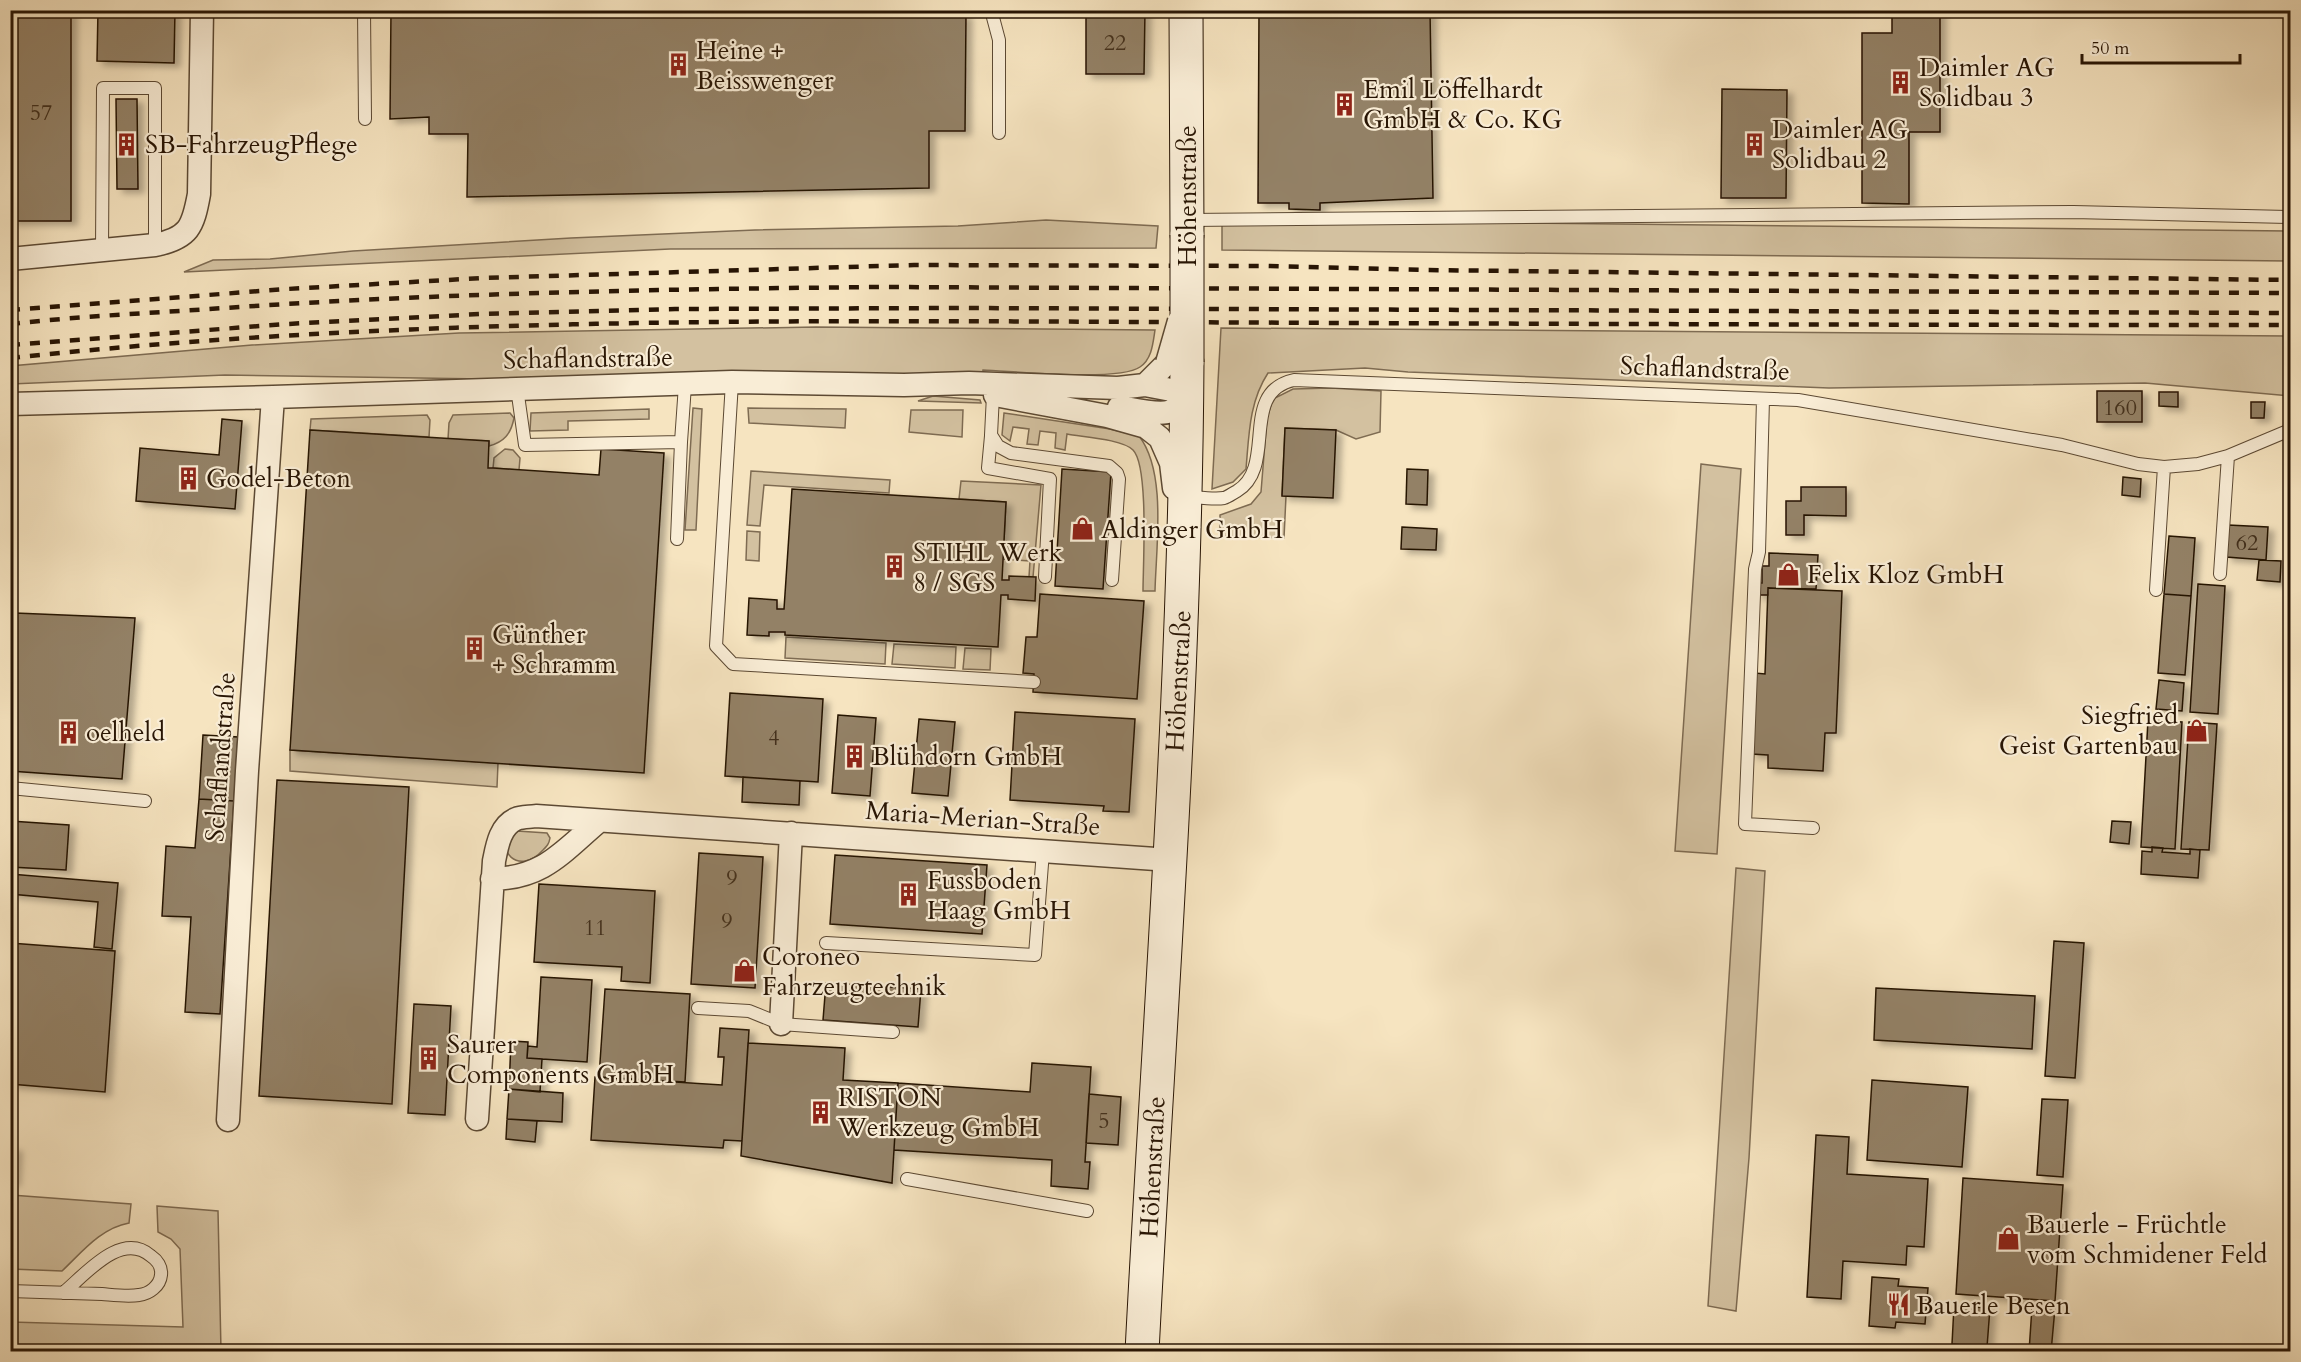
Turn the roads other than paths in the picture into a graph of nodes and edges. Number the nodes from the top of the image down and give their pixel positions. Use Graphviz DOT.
graph roads {
  1 [pos="202,10"];
  2 [pos="364,10"];
  3 [pos="991,10"];
  4 [pos="1186,10"];
  5 [pos="365,119"];
  6 [pos="999,133"];
  7 [pos="2290,217"];
  8 [pos="1187,227"];
  9 [pos="155,245"];
  10 [pos="102,250"];
  11 [pos="10,259"];
  12 [pos="1180,373"];
  13 [pos="732,382"];
  14 [pos="685,385"];
  15 [pos="904,385"];
  16 [pos="1145,385"];
  17 [pos="518,388"];
  18 [pos="999,396"];
  19 [pos="273,398"];
  20 [pos="1763,399"];
  21 [pos="10,404"];
  22 [pos="2290,430"];
  23 [pos="991,435"];
  24 [pos="681,442"];
  25 [pos="2228,456"];
  26 [pos="2164,467"];
  27 [pos="1186,496"];
  28 [pos="677,539"];
  29 [pos="1183,555"];
  30 [pos="2220,574"];
  31 [pos="1045,577"];
  32 [pos="1112,580"];
  33 [pos="2157,590"];
  34 [pos="1034,682"];
  35 [pos="10,788"];
  36 [pos="145,801"];
  37 [pos="599,821"];
  38 [pos="1813,828"];
  39 [pos="791,833"];
  40 [pos="1043,851"];
  41 [pos="1170,860"];
  42 [pos="492,879"];
  43 [pos="826,944"];
  44 [pos="698,1008"];
  45 [pos="781,1024"];
  46 [pos="893,1032"];
  47 [pos="477,1119"];
  48 [pos="228,1120"];
  49 [pos="907,1179"];
  50 [pos="1087,1211"];
  51 [pos="10,1291"];
  52 [pos="63,1293"];
  53 [pos="1142,1352"];
  1 -- 9 [label="street"];
  2 -- 5 [label="lane"];
  3 -- 6 [label="lane"];
  4 -- 8 [label="main road, Höhenstraße"];
  7 -- 8 [label="lane"];
  8 -- 12 [label="main road, Höhenstraße, bridge"];
  9 -- 10 [label="street"];
  9 -- 10 [label="lane"];
  10 -- 11 [label="street"];
  12 -- 16 [label="street"];
  12 -- 16 [label="street, Schaflandstraße"];
  12 -- 18 [label="street, Schaflandstraße"];
  12 -- 27 [label="main road, Höhenstraße"];
  13 -- 14 [label="street, Schaflandstraße"];
  13 -- 15 [label="street, Schaflandstraße"];
  13 -- 34 [label="lane"];
  14 -- 17 [label="street, Schaflandstraße"];
  14 -- 24 [label="lane"];
  15 -- 16 [label="street, Schaflandstraße"];
  15 -- 18 [label="street, Schaflandstraße"];
  17 -- 19 [label="street, Schaflandstraße"];
  17 -- 24 [label="lane"];
  18 -- 23 [label="lane"];
  18 -- 29 [label="street, Schaflandstraße"];
  19 -- 21 [label="street, Schaflandstraße"];
  19 -- 48 [label="street, Schaflandstraße"];
  20 -- 26 [label="lane, Schaflandstraße"];
  20 -- 27 [label="lane, Schaflandstraße"];
  20 -- 38 [label="lane"];
  22 -- 25 [label="lane, Schaflandstraße"];
  23 -- 31 [label="lane"];
  23 -- 32 [label="lane"];
  24 -- 28 [label="lane"];
  25 -- 26 [label="lane, Schaflandstraße"];
  25 -- 30 [label="lane"];
  26 -- 33 [label="lane"];
  27 -- 29 [label="main road, Höhenstraße"];
  29 -- 41 [label="main road, Höhenstraße"];
  35 -- 36 [label="lane"];
  37 -- 39 [label="street, Maria-Merian-Straße"];
  37 -- 42 [label="street"];
  37 -- 42 [label="street, Maria-Merian-Straße"];
  39 -- 40 [label="street, Maria-Merian-Straße"];
  39 -- 45 [label="street"];
  40 -- 41 [label="street, Maria-Merian-Straße"];
  40 -- 43 [label="lane"];
  41 -- 53 [label="main road, Höhenstraße"];
  42 -- 47 [label="street, Maria-Merian-Straße"];
  44 -- 45 [label="lane"];
  45 -- 46 [label="lane"];
  49 -- 50 [label="lane"];
  51 -- 52 [label="lane"];
  52 -- 52 [label="lane"];
}
